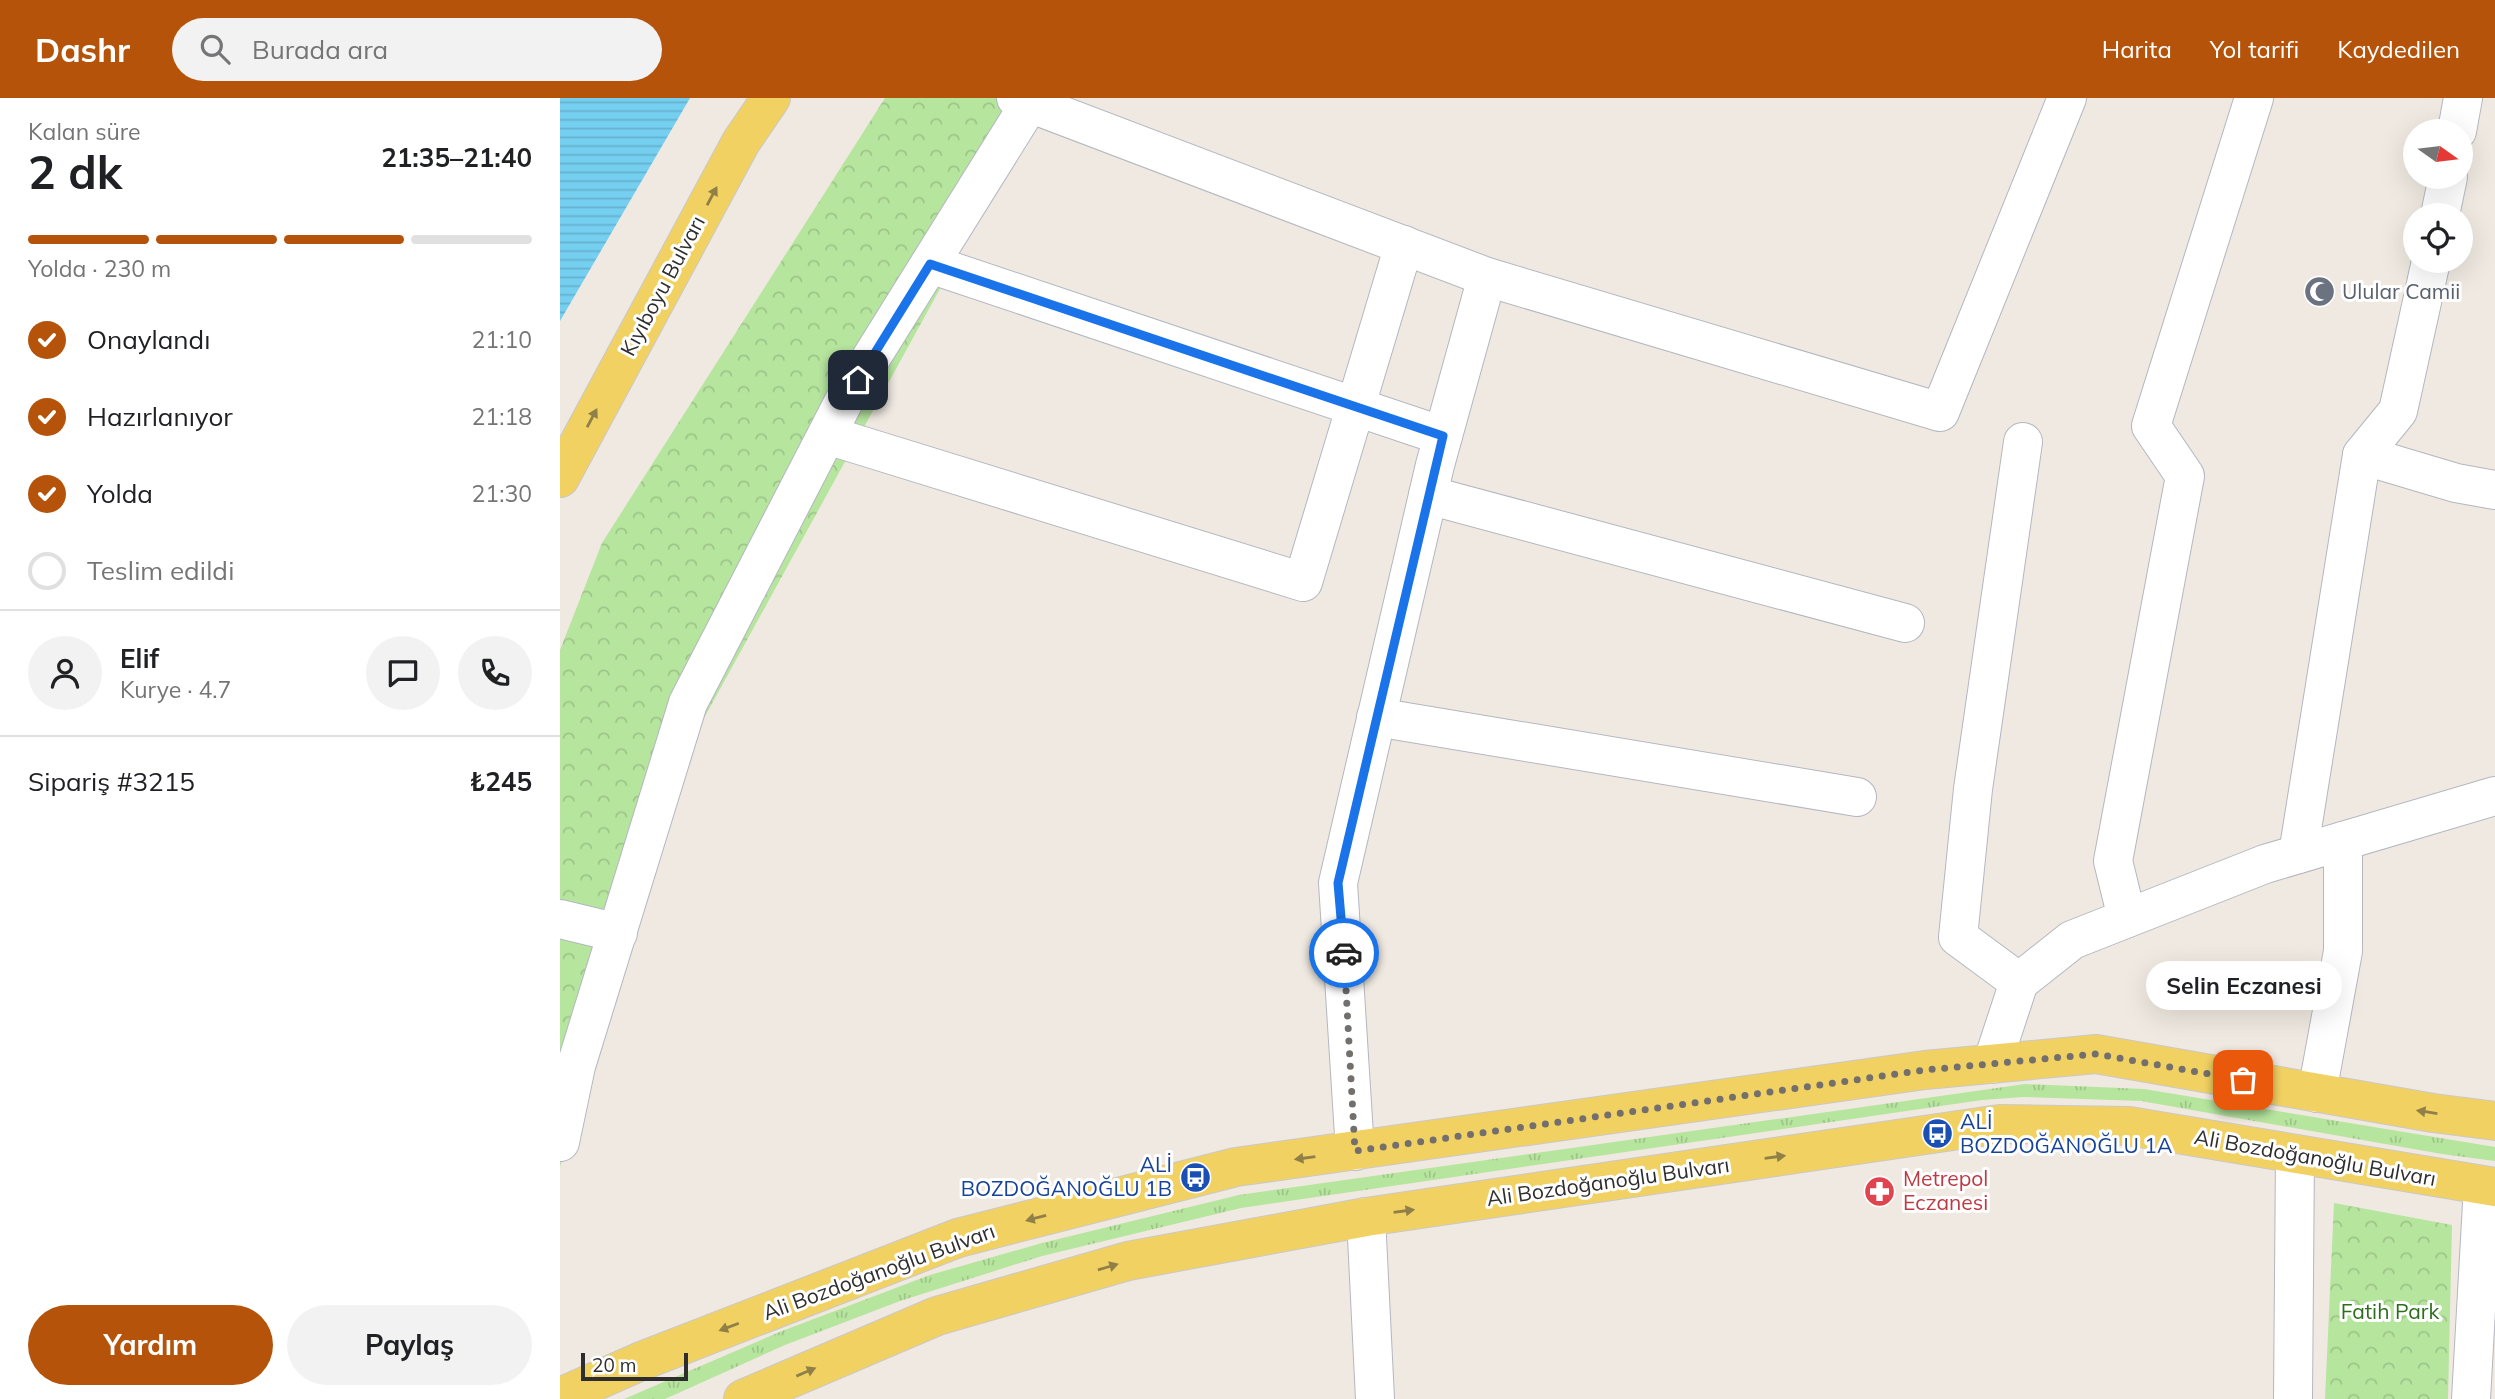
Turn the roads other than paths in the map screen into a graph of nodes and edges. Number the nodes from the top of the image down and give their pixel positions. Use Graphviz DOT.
graph roads {
  1 [pos="771,98"];
  2 [pos="2067,98"];
  3 [pos="2254,98"];
  4 [pos="2463,98"];
  5 [pos="1026,100"];
  6 [pos="2459,119"];
  7 [pos="1404,245"];
  8 [pos="930,264"];
  9 [pos="2428,273"];
  10 [pos="1487,277"];
  11 [pos="1354,406"];
  12 [pos="827,435"];
  13 [pos="1443,436"];
  14 [pos="2023,442"];
  15 [pos="2361,456"];
  16 [pos="560,478"];
  17 [pos="2495,490"];
  18 [pos="1428,495"];
  19 [pos="1905,623"];
  20 [pos="1376,716"];
  21 [pos="2495,796"];
  22 [pos="1857,797"];
  23 [pos="2343,841"];
  24 [pos="2298,854"];
  25 [pos="2127,918"];
  26 [pos="560,919"];
  27 [pos="618,933"];
  28 [pos="2019,982"];
  29 [pos="1992,1064"];
  30 [pos="2317,1093"];
  31 [pos="2495,1121"];
  32 [pos="560,1142"];
  33 [pos="1355,1151"];
  34 [pos="2294,1154"];
  35 [pos="2489,1186"];
  36 [pos="1366,1217"];
  37 [pos="560,1397"];
  38 [pos="743,1399"];
  39 [pos="1375,1399"];
  40 [pos="2293,1399"];
  41 [pos="2472,1399"];
  16 -- 1 [label="main road, Kıyıboyu Bulvarı, one-way"];
  2 -- 10 [label="street"];
  3 -- 25 [label="street"];
  4 -- 6 [label="street"];
  5 -- 7 [label="street"];
  5 -- 8 [label="street"];
  7 -- 10 [label="street"];
  7 -- 11 [label="street"];
  8 -- 11 [label="street"];
  8 -- 12 [label="street"];
  9 -- 15 [label="street"];
  10 -- 13 [label="street"];
  11 -- 12 [label="street"];
  11 -- 13 [label="street"];
  12 -- 27 [label="street"];
  13 -- 18 [label="street"];
  14 -- 28 [label="street"];
  15 -- 17 [label="street"];
  15 -- 24 [label="street"];
  18 -- 19 [label="street"];
  18 -- 20 [label="street"];
  20 -- 22 [label="street"];
  20 -- 33 [label="street"];
  21 -- 23 [label="street"];
  23 -- 24 [label="street"];
  23 -- 30 [label="street"];
  24 -- 25 [label="street"];
  25 -- 28 [label="street"];
  26 -- 27 [label="street"];
  27 -- 32 [label="street"];
  28 -- 29 [label="street"];
  29 -- 30 [label="main road, Ali Bozdoğanoğlu Bulvarı"];
  29 -- 33 [label="main road, Ali Bozdoğanoğlu Bulvarı"];
  31 -- 30 [label="main road, Ali Bozdoğanoğlu Bulvarı, one-way"];
  33 -- 37 [label="main road, Ali Bozdoğanoğlu Bulvarı, one-way"];
  34 -- 35 [label="main road, Ali Bozdoğanoğlu Bulvarı"];
  36 -- 34 [label="main road, Ali Bozdoğanoğlu Bulvarı, one-way"];
  34 -- 40 [label="street"];
  35 -- 41 [label="street"];
  38 -- 36 [label="main road, Ali Bozdoğanoğlu Bulvarı, one-way"];
  36 -- 39 [label="street"];
}
